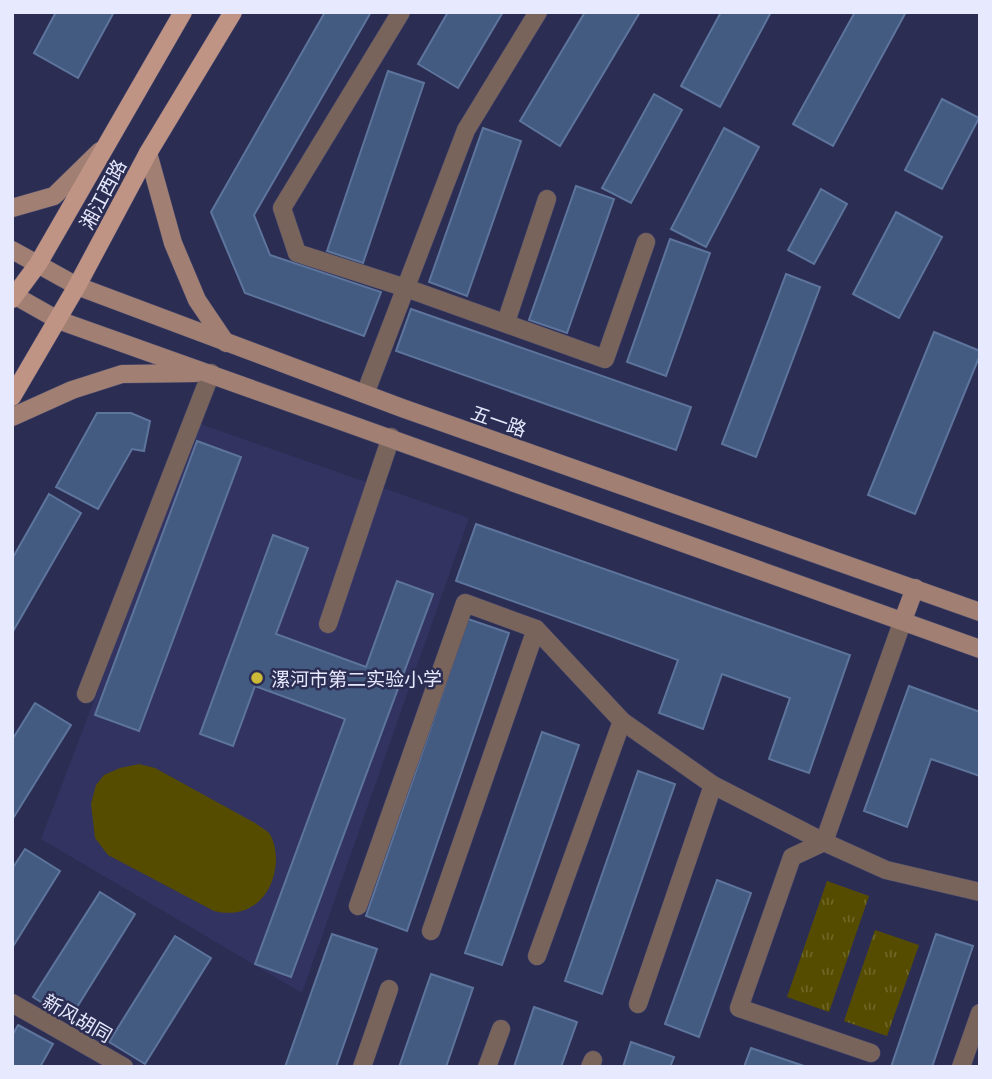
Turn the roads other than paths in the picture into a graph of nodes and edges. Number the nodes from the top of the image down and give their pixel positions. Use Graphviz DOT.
graph roads {
  1 [pos="183,12"];
  2 [pos="233,12"];
  3 [pos="401,12"];
  4 [pos="538,12"];
  5 [pos="103,148"];
  6 [pos="148,153"];
  7 [pos="547,199"];
  8 [pos="12,208"];
  9 [pos="646,242"];
  10 [pos="12,250"];
  11 [pos="38,264"];
  12 [pos="77,286"];
  13 [pos="406,288"];
  14 [pos="13,296"];
  15 [pos="58,320"];
  16 [pos="506,322"];
  17 [pos="226,343"];
  18 [pos="211,373"];
  19 [pos="365,394"];
  20 [pos="12,397"];
  21 [pos="12,418"];
  22 [pos="391,438"];
  23 [pos="915,588"];
  24 [pos="980,612"];
  25 [pos="903,620"];
  26 [pos="328,624"];
  27 [pos="536,629"];
  28 [pos="980,649"];
  29 [pos="86,694"];
  30 [pos="622,721"];
  31 [pos="713,785"];
  32 [pos="824,842"];
  33 [pos="980,892"];
  34 [pos="358,906"];
  35 [pos="430,931"];
  36 [pos="537,956"];
  37 [pos="389,989"];
  38 [pos="12,1003"];
  39 [pos="638,1004"];
  40 [pos="980,1013"];
  41 [pos="501,1029"];
  42 [pos="871,1053"];
  43 [pos="124,1067"];
  44 [pos="362,1067"];
  45 [pos="487,1067"];
  46 [pos="961,1067"];
  1 -- 5 [label="main road, 湘江西路"];
  2 -- 6 [label="main road, 湘江西路"];
  3 -- 13 [label="street"];
  4 -- 13 [label="street"];
  5 -- 8 [label="street"];
  5 -- 11 [label="main road, 湘江西路"];
  6 -- 12 [label="main road, 湘江西路"];
  6 -- 17 [label="street"];
  7 -- 16 [label="street"];
  9 -- 16 [label="street"];
  10 -- 11 [label="street, 五一路"];
  11 -- 12 [label="street, 五一路"];
  11 -- 14 [label="main road, 湘江西路"];
  12 -- 15 [label="main road, 湘江西路"];
  12 -- 17 [label="street, 五一路"];
  13 -- 16 [label="street"];
  13 -- 19 [label="street"];
  14 -- 15 [label="street"];
  15 -- 18 [label="street"];
  15 -- 20 [label="main road, 湘江西路"];
  17 -- 19 [label="street, 五一路"];
  18 -- 21 [label="street"];
  18 -- 22 [label="street"];
  18 -- 29 [label="street"];
  19 -- 23 [label="street, 五一路"];
  22 -- 25 [label="street"];
  22 -- 26 [label="street"];
  23 -- 24 [label="street, 五一路"];
  23 -- 25 [label="street"];
  25 -- 28 [label="street"];
  25 -- 32 [label="street"];
  27 -- 30 [label="street"];
  27 -- 34 [label="street"];
  27 -- 35 [label="street"];
  30 -- 31 [label="street"];
  30 -- 36 [label="street"];
  31 -- 32 [label="street"];
  31 -- 39 [label="street"];
  32 -- 33 [label="street"];
  32 -- 42 [label="street"];
  37 -- 44 [label="street"];
  38 -- 43 [label="street, 新风胡同"];
  40 -- 46 [label="street"];
  41 -- 45 [label="street"];
}
